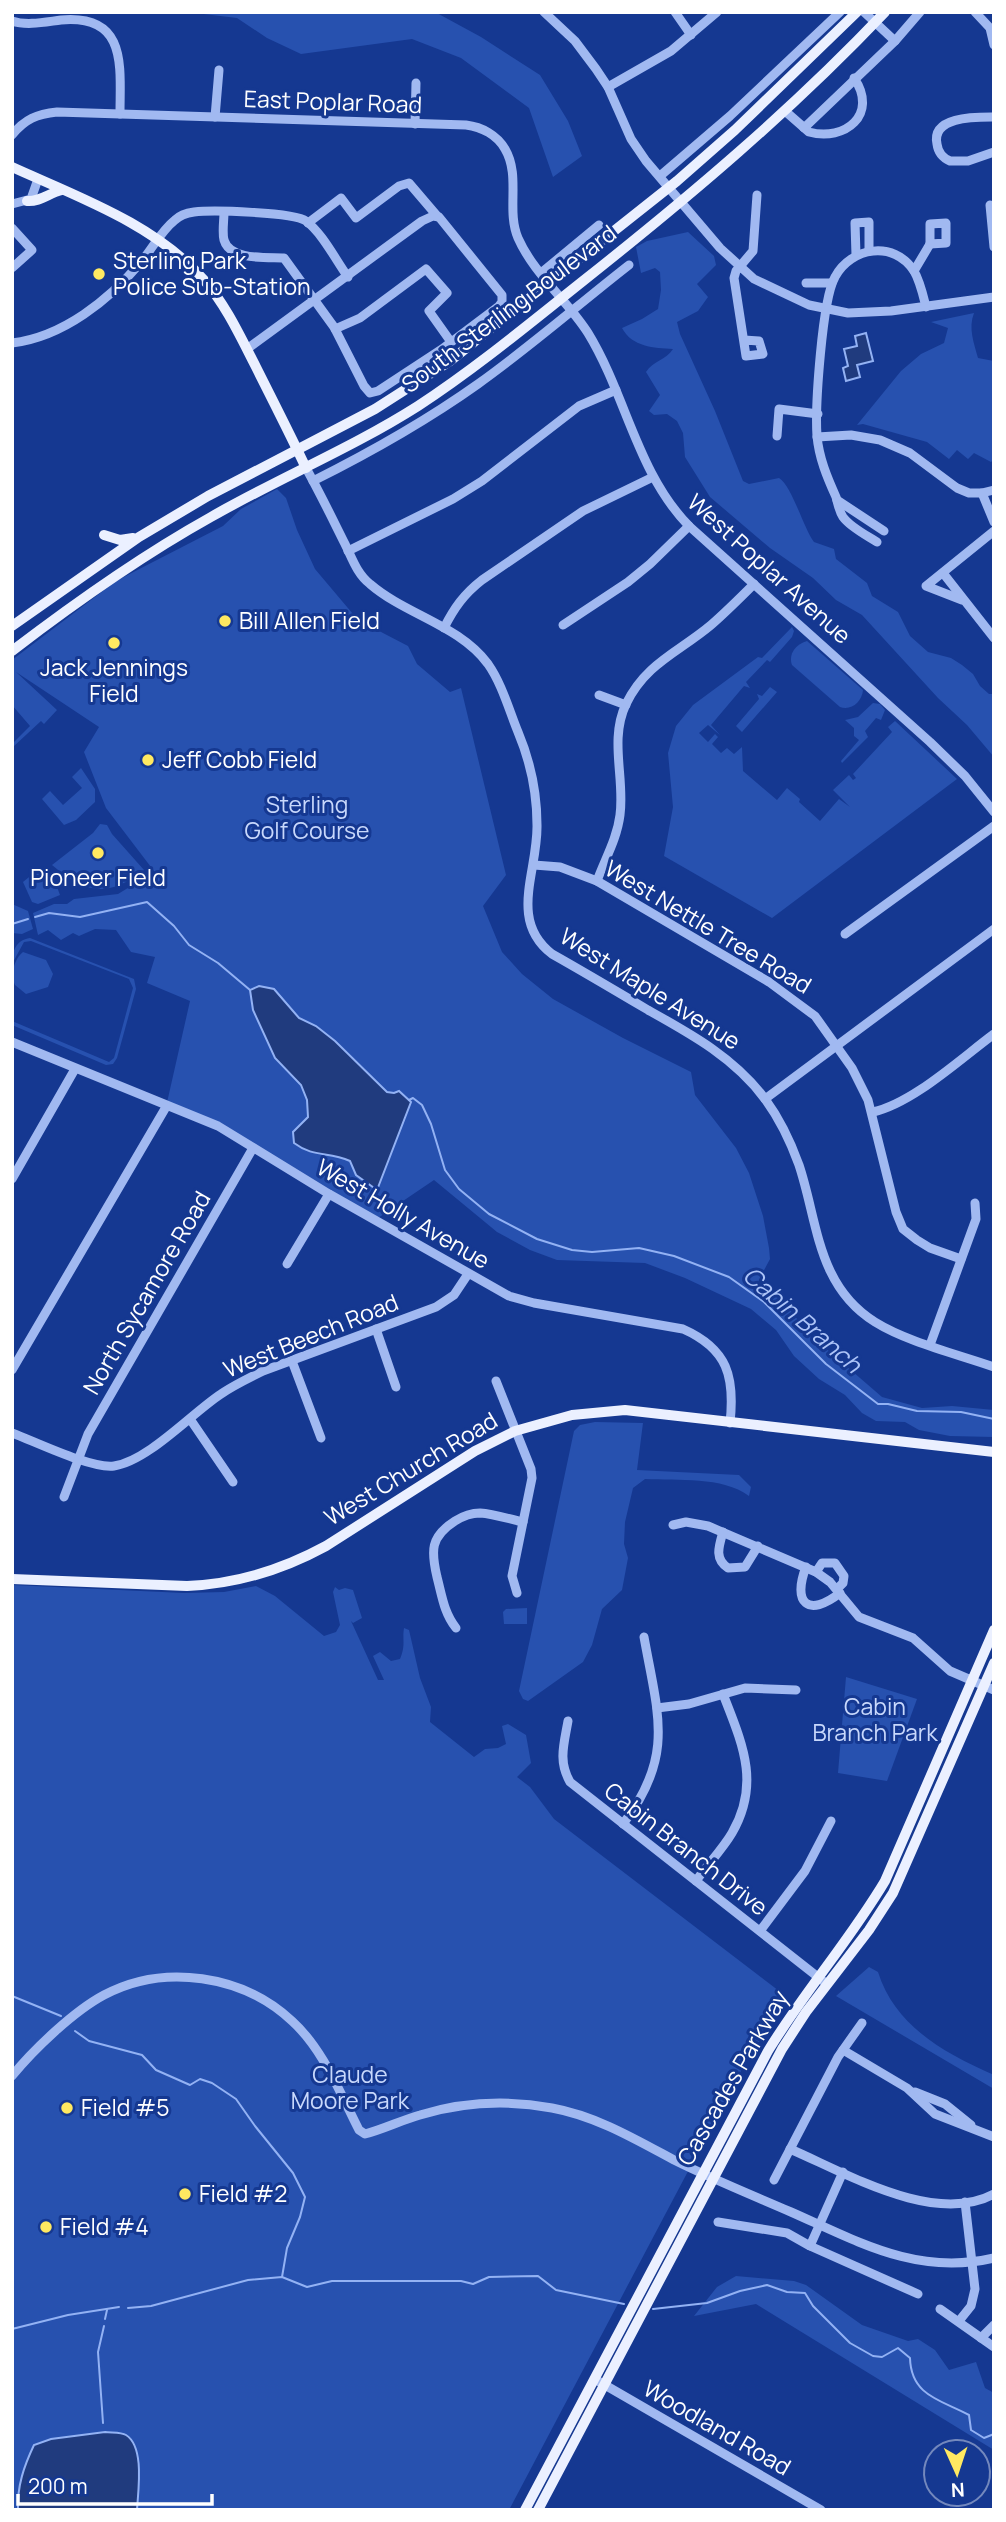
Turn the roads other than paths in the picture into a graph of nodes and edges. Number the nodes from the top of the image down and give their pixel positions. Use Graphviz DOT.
graph roads {
  1 [pos="544,12"];
  2 [pos="675,12"];
  3 [pos="717,12"];
  4 [pos="839,12"];
  5 [pos="857,12"];
  6 [pos="864,12"];
  7 [pos="885,12"];
  8 [pos="920,12"];
  9 [pos="975,12"];
  10 [pos="12,21"];
  11 [pos="876,22"];
  12 [pos="691,35"];
  13 [pos="895,41"];
  14 [pos="994,45"];
  15 [pos="219,70"];
  16 [pos="854,78"];
  17 [pos="416,83"];
  18 [pos="608,87"];
  19 [pos="785,111"];
  20 [pos="120,114"];
  21 [pos="215,117"];
  22 [pos="994,117"];
  23 [pos="415,124"];
  24 [pos="804,128"];
  25 [pos="12,135"];
  26 [pos="994,152"];
  27 [pos="12,167"];
  28 [pos="660,176"];
  29 [pos="38,178"];
  30 [pos="669,187"];
  31 [pos="62,190"];
  32 [pos="757,195"];
  33 [pos="27,201"];
  34 [pos="681,202"];
  35 [pos="12,204"];
  36 [pos="990,205"];
  37 [pos="224,212"];
  38 [pos="438,217"];
  39 [pos="308,223"];
  40 [pos="599,225"];
  41 [pos="12,228"];
  42 [pos="158,240"];
  43 [pos="930,244"];
  44 [pos="994,247"];
  45 [pos="869,251"];
  46 [pos="856,255"];
  47 [pos="629,265"];
  48 [pos="740,266"];
  49 [pos="12,268"];
  50 [pos="914,271"];
  51 [pos="541,272"];
  52 [pos="348,277"];
  53 [pos="832,283"];
  54 [pos="549,284"];
  55 [pos="806,284"];
  56 [pos="994,297"];
  57 [pos="560,299"];
  58 [pos="315,300"];
  59 [pos="926,307"];
  60 [pos="827,310"];
  61 [pos="571,312"];
  62 [pos="335,329"];
  63 [pos="744,340"];
  64 [pos="451,342"];
  65 [pos="12,343"];
  66 [pos="247,349"];
  67 [pos="617,390"];
  68 [pos="818,414"];
  69 [pos="777,436"];
  70 [pos="817,437"];
  71 [pos="298,451"];
  72 [pos="306,468"];
  73 [pos="653,477"];
  74 [pos="313,481"];
  75 [pos="994,490"];
  76 [pos="982,493"];
  77 [pos="837,500"];
  78 [pos="994,522"];
  79 [pos="689,526"];
  80 [pos="884,531"];
  81 [pos="994,531"];
  82 [pos="104,535"];
  83 [pos="139,537"];
  84 [pos="877,542"];
  85 [pos="348,551"];
  86 [pos="943,573"];
  87 [pos="754,584"];
  88 [pos="962,600"];
  89 [pos="994,620"];
  90 [pos="563,625"];
  91 [pos="12,626"];
  92 [pos="985,626"];
  93 [pos="444,628"];
  94 [pos="994,638"];
  95 [pos="12,651"];
  96 [pos="598,695"];
  97 [pos="626,705"];
  98 [pos="994,811"];
  99 [pos="994,826"];
  100 [pos="534,866"];
  101 [pos="597,881"];
  102 [pos="994,929"];
  103 [pos="845,934"];
  104 [pos="994,1034"];
  105 [pos="12,1042"];
  106 [pos="836,1047"];
  107 [pos="75,1069"];
  108 [pos="765,1099"];
  109 [pos="166,1107"];
  110 [pos="873,1112"];
  111 [pos="253,1148"];
  112 [pos="12,1179"];
  113 [pos="329,1194"];
  114 [pos="975,1203"];
  115 [pos="961,1259"];
  116 [pos="287,1264"];
  117 [pos="468,1274"];
  118 [pos="376,1329"];
  119 [pos="930,1345"];
  120 [pos="292,1361"];
  121 [pos="994,1367"];
  122 [pos="12,1370"];
  123 [pos="496,1381"];
  124 [pos="396,1387"];
  125 [pos="190,1419"];
  126 [pos="730,1423"];
  127 [pos="515,1431"];
  128 [pos="12,1433"];
  129 [pos="321,1438"];
  130 [pos="994,1450"];
  131 [pos="78,1458"];
  132 [pos="233,1482"];
  133 [pos="64,1497"];
  134 [pos="523,1522"];
  135 [pos="673,1525"];
  136 [pos="723,1532"];
  137 [pos="758,1546"];
  138 [pos="811,1569"];
  139 [pos="12,1579"];
  140 [pos="838,1591"];
  141 [pos="517,1593"];
  142 [pos="456,1628"];
  143 [pos="994,1630"];
  144 [pos="644,1637"];
  145 [pos="994,1663"];
  146 [pos="972,1681"];
  147 [pos="989,1688"];
  148 [pos="796,1690"];
  149 [pos="723,1694"];
  150 [pos="657,1708"];
  151 [pos="568,1721"];
  152 [pos="831,1821"];
  153 [pos="623,1824"];
  154 [pos="696,1881"];
  155 [pos="760,1931"];
  156 [pos="818,1976"];
  157 [pos="827,1984"];
  158 [pos="862,2023"];
  159 [pos="843,2050"];
  160 [pos="12,2076"];
  161 [pos="994,2137"];
  162 [pos="790,2149"];
  163 [pos="843,2172"];
  164 [pos="702,2174"];
  165 [pos="714,2179"];
  166 [pos="774,2180"];
  167 [pos="994,2194"];
  168 [pos="965,2202"];
  169 [pos="718,2222"];
  170 [pos="819,2225"];
  171 [pos="810,2246"];
  172 [pos="994,2258"];
  173 [pos="972,2262"];
  174 [pos="918,2294"];
  175 [pos="940,2309"];
  176 [pos="959,2321"];
  177 [pos="994,2325"];
  178 [pos="981,2338"];
  179 [pos="994,2347"];
  180 [pos="599,2382"];
  181 [pos="525,2510"];
  182 [pos="538,2510"];
  183 [pos="821,2510"];
  1 -- 18 [label="street"];
  2 -- 12 [label="street"];
  3 -- 12 [label="street"];
  4 -- 28 [label="street"];
  5 -- 30 [label="main road, South Sterling Boulevard"];
  6 -- 11 [label="street"];
  7 -- 11 [label="main road, South Sterling Boulevard"];
  8 -- 13 [label="street"];
  9 -- 14 [label="street"];
  10 -- 20 [label="street"];
  11 -- 13 [label="street"];
  11 -- 19 [label="main road, South Sterling Boulevard"];
  12 -- 18 [label="street"];
  13 -- 16 [label="street"];
  15 -- 21 [label="street"];
  16 -- 24 [label="street"];
  16 -- 24 [label="street"];
  17 -- 23 [label="street"];
  18 -- 28 [label="street"];
  19 -- 24 [label="street"];
  19 -- 34 [label="main road, South Sterling Boulevard"];
  20 -- 21 [label="street, East Poplar Road"];
  20 -- 25 [label="street, East Poplar Road"];
  21 -- 23 [label="street, East Poplar Road"];
  22 -- 26 [label="street"];
  23 -- 51 [label="street, East Poplar Road"];
  27 -- 29 [label="main road, West Maple Avenue"];
  28 -- 30 [label="street"];
  29 -- 31 [label="main road, West Maple Avenue"];
  29 -- 33 [label="street"];
  30 -- 34 [label="street"];
  30 -- 54 [label="main road, South Sterling Boulevard"];
  31 -- 33 [label="main road"];
  31 -- 42 [label="main road, West Maple Avenue"];
  32 -- 48 [label="street"];
  33 -- 35 [label="street"];
  34 -- 48 [label="street"];
  34 -- 57 [label="main road, South Sterling Boulevard"];
  36 -- 44 [label="street"];
  37 -- 39 [label="street"];
  37 -- 42 [label="street"];
  37 -- 58 [label="street"];
  38 -- 39 [label="street"];
  38 -- 52 [label="street"];
  38 -- 64 [label="street"];
  39 -- 52 [label="street"];
  40 -- 51 [label="street, South Sterling Boulevard"];
  41 -- 49 [label="street"];
  42 -- 65 [label="street"];
  42 -- 66 [label="main road, West Maple Avenue"];
  43 -- 50 [label="street"];
  45 -- 46 [label="street"];
  45 -- 46 [label="street"];
  45 -- 50 [label="street"];
  46 -- 53 [label="street"];
  47 -- 61 [label="street, South Sterling Boulevard"];
  48 -- 60 [label="street"];
  48 -- 63 [label="street"];
  50 -- 59 [label="street"];
  51 -- 54 [label="street, East Poplar Road"];
  52 -- 58 [label="street"];
  53 -- 55 [label="street"];
  53 -- 60 [label="street"];
  54 -- 57 [label="street, West Poplar Avenue"];
  54 -- 71 [label="main road, South Sterling Boulevard"];
  56 -- 59 [label="street"];
  57 -- 61 [label="street, West Poplar Avenue"];
  57 -- 72 [label="main road, South Sterling Boulevard"];
  58 -- 62 [label="street"];
  58 -- 66 [label="street"];
  59 -- 60 [label="street"];
  60 -- 68 [label="street"];
  61 -- 67 [label="street, West Poplar Avenue"];
  61 -- 74 [label="street, South Sterling Boulevard"];
  62 -- 64 [label="street"];
  62 -- 64 [label="street"];
  66 -- 71 [label="main road, West Maple Avenue"];
  67 -- 73 [label="street, West Poplar Avenue"];
  67 -- 85 [label="street"];
  68 -- 69 [label="street"];
  68 -- 70 [label="street"];
  70 -- 76 [label="street"];
  70 -- 77 [label="street"];
  71 -- 72 [label="main road, West Maple Avenue"];
  71 -- 83 [label="main road, South Sterling Boulevard"];
  72 -- 74 [label="street, West Maple Avenue"];
  72 -- 95 [label="main road, South Sterling Boulevard"];
  73 -- 79 [label="street, West Poplar Avenue"];
  73 -- 93 [label="street"];
  74 -- 85 [label="street, West Maple Avenue"];
  75 -- 76 [label="street"];
  76 -- 78 [label="street"];
  77 -- 80 [label="street"];
  77 -- 84 [label="street"];
  79 -- 87 [label="street, West Poplar Avenue"];
  79 -- 90 [label="street"];
  81 -- 86 [label="street"];
  82 -- 83 [label="main road"];
  83 -- 91 [label="main road, South Sterling Boulevard"];
  85 -- 93 [label="street, West Maple Avenue"];
  86 -- 88 [label="street"];
  86 -- 88 [label="street"];
  87 -- 97 [label="street"];
  87 -- 98 [label="street, West Poplar Avenue"];
  88 -- 92 [label="street"];
  89 -- 92 [label="street"];
  92 -- 94 [label="street"];
  93 -- 100 [label="street, West Maple Avenue"];
  96 -- 97 [label="street"];
  97 -- 101 [label="street"];
  99 -- 103 [label="street"];
  100 -- 101 [label="street, West Nettle Tree Road"];
  100 -- 108 [label="street, West Maple Avenue"];
  101 -- 106 [label="street, West Nettle Tree Road"];
  102 -- 106 [label="street"];
  104 -- 110 [label="street"];
  105 -- 107 [label="street, West Holly Avenue"];
  106 -- 108 [label="street"];
  106 -- 110 [label="street, West Nettle Tree Road"];
  107 -- 109 [label="street, West Holly Avenue"];
  107 -- 112 [label="street"];
  108 -- 119 [label="street, West Maple Avenue"];
  109 -- 111 [label="street, West Holly Avenue"];
  109 -- 122 [label="street"];
  110 -- 115 [label="street, West Nettle Tree Road"];
  111 -- 113 [label="street, West Holly Avenue"];
  111 -- 131 [label="street, North Sycamore Road"];
  113 -- 116 [label="street"];
  113 -- 117 [label="street, West Holly Avenue"];
  114 -- 115 [label="street"];
  115 -- 119 [label="street"];
  117 -- 118 [label="street, West Beech Road"];
  117 -- 126 [label="street, West Holly Avenue"];
  118 -- 120 [label="street, West Beech Road"];
  118 -- 124 [label="street"];
  119 -- 121 [label="street, West Maple Avenue"];
  120 -- 125 [label="street, West Beech Road"];
  120 -- 129 [label="street"];
  123 -- 127 [label="street"];
  125 -- 131 [label="street, West Beech Road"];
  125 -- 132 [label="street"];
  126 -- 127 [label="main road, West Church Road"];
  126 -- 130 [label="main road, West Church Road"];
  127 -- 134 [label="street"];
  127 -- 139 [label="main road, West Church Road"];
  128 -- 131 [label="street, West Beech Road"];
  131 -- 133 [label="street, North Sycamore Road"];
  134 -- 141 [label="street"];
  134 -- 142 [label="street"];
  135 -- 136 [label="street"];
  136 -- 137 [label="street"];
  136 -- 137 [label="street"];
  137 -- 138 [label="street"];
  138 -- 140 [label="street"];
  138 -- 140 [label="street"];
  138 -- 140 [label="street"];
  140 -- 146 [label="street"];
  143 -- 146 [label="main road, Cascades Parkway"];
  144 -- 150 [label="street"];
  145 -- 147 [label="main road, Cascades Parkway"];
  146 -- 147 [label="street"];
  146 -- 156 [label="main road, Cascades Parkway"];
  147 -- 157 [label="main road, Cascades Parkway"];
  148 -- 149 [label="street"];
  149 -- 150 [label="street"];
  149 -- 154 [label="street"];
  150 -- 153 [label="street"];
  151 -- 153 [label="street, Cabin Branch Drive"];
  152 -- 155 [label="street"];
  153 -- 154 [label="street, Cabin Branch Drive"];
  154 -- 155 [label="street, Cabin Branch Drive"];
  155 -- 156 [label="street, Cabin Branch Drive"];
  156 -- 157 [label="street, Cabin Branch Drive"];
  156 -- 164 [label="main road, Cascades Parkway"];
  157 -- 165 [label="main road, Cascades Parkway"];
  158 -- 159 [label="street"];
  159 -- 161 [label="street"];
  159 -- 162 [label="street"];
  160 -- 164 [label="street"];
  162 -- 163 [label="street"];
  162 -- 166 [label="street"];
  163 -- 168 [label="street"];
  163 -- 170 [label="street"];
  164 -- 165 [label="street"];
  164 -- 180 [label="main road, Cascades Parkway"];
  165 -- 170 [label="street"];
  165 -- 180 [label="main road, Cascades Parkway"];
  167 -- 168 [label="street"];
  168 -- 173 [label="street"];
  169 -- 171 [label="street"];
  170 -- 171 [label="street"];
  170 -- 173 [label="street"];
  171 -- 174 [label="street"];
  172 -- 173 [label="street"];
  173 -- 176 [label="street"];
  175 -- 176 [label="street"];
  176 -- 178 [label="street"];
  177 -- 178 [label="street"];
  178 -- 179 [label="street"];
  180 -- 181 [label="main road, Cascades Parkway"];
  180 -- 182 [label="main road, Cascades Parkway"];
  180 -- 183 [label="street, Woodland Road"];
}
